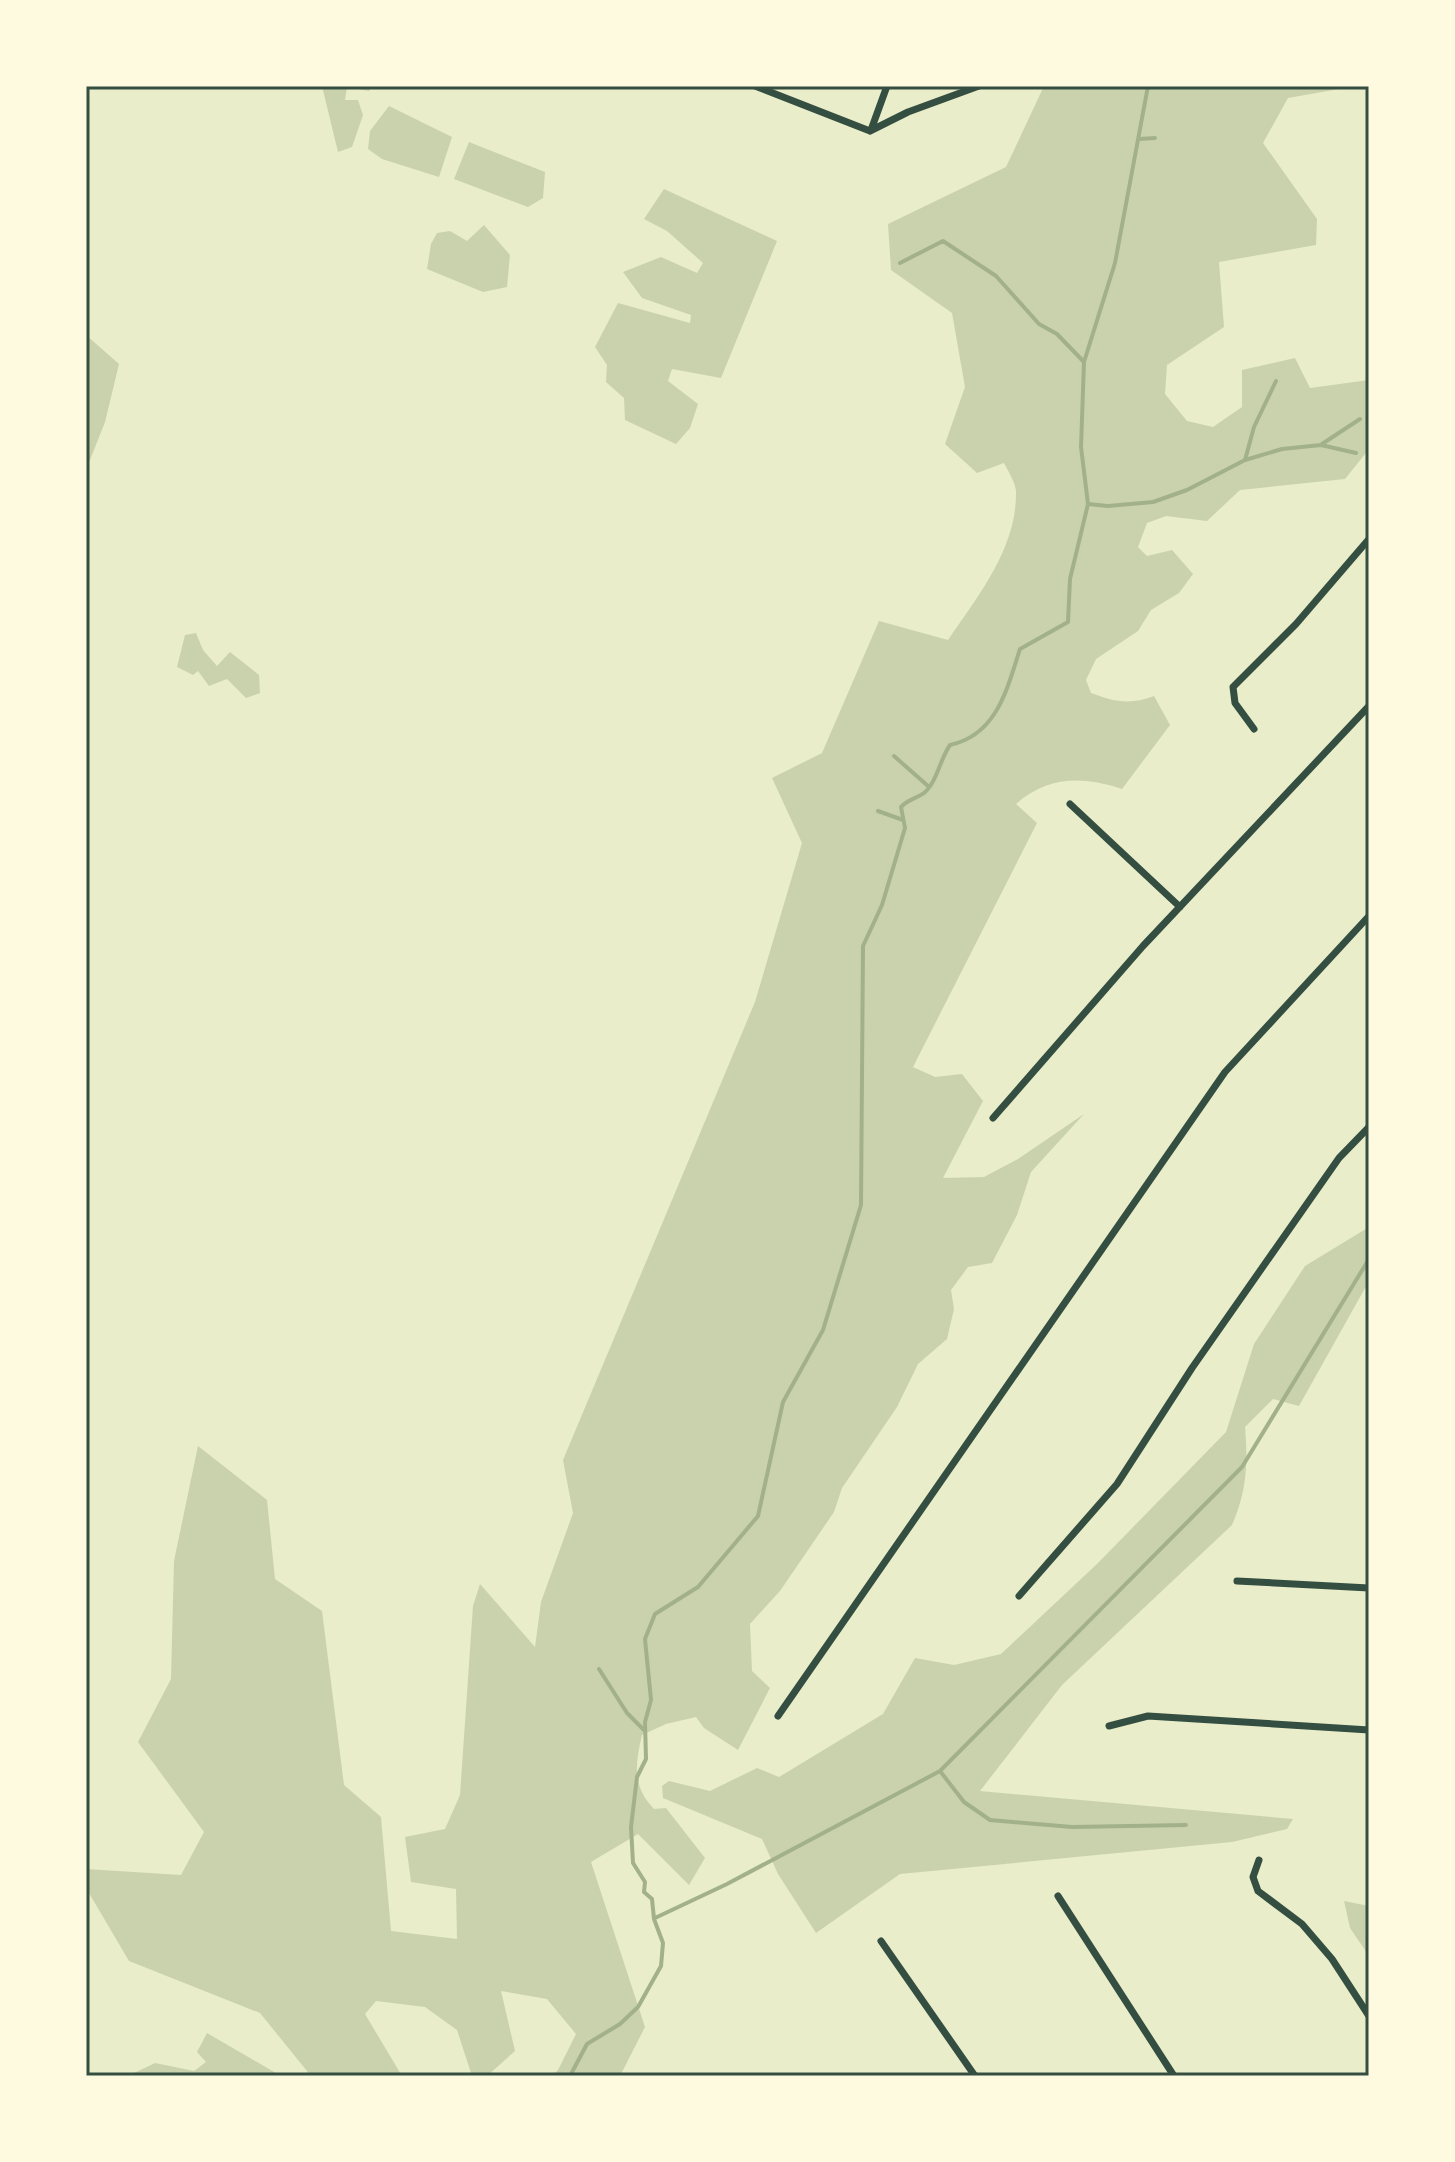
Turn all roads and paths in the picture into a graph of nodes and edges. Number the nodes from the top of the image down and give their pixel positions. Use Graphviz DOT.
graph roads {
  1 [pos="755,86"];
  2 [pos="887,86"];
  3 [pos="979,86"];
  4 [pos="870,131"];
  5 [pos="1369,539"];
  6 [pos="1369,706"];
  7 [pos="1254,729"];
  8 [pos="1070,804"];
  9 [pos="1180,907"];
  10 [pos="1369,916"];
  11 [pos="993,1118"];
  12 [pos="1369,1127"];
  13 [pos="1237,1581"];
  14 [pos="1369,1588"];
  15 [pos="1019,1596"];
  16 [pos="778,1716"];
  17 [pos="1109,1726"];
  18 [pos="1369,1730"];
  19 [pos="1259,1860"];
  20 [pos="1058,1896"];
  21 [pos="881,1941"];
  22 [pos="1369,2016"];
  23 [pos="975,2076"];
  24 [pos="1174,2076"];
  1 -- 4 [label="street"];
  2 -- 4 [label="street"];
  3 -- 4 [label="street"];
  5 -- 7 [label="street"];
  6 -- 9 [label="street"];
  8 -- 9 [label="street"];
  9 -- 11 [label="street"];
  10 -- 16 [label="street"];
  12 -- 15 [label="street"];
  13 -- 14 [label="street"];
  17 -- 18 [label="street"];
  19 -- 22 [label="street"];
  20 -- 24 [label="street"];
  21 -- 23 [label="street"];
}
